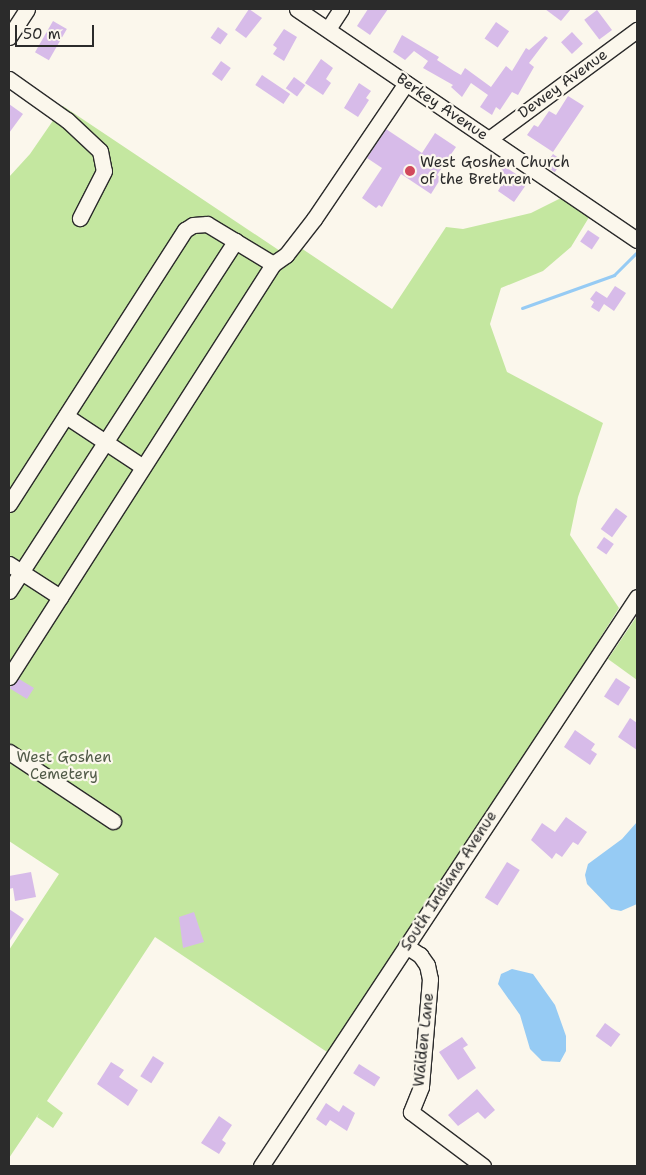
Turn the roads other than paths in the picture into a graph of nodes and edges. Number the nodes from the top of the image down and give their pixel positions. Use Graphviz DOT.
graph roads {
  1 [pos="27,9"];
  2 [pos="297,9"];
  3 [pos="341,9"];
  4 [pos="328,29"];
  5 [pos="637,30"];
  6 [pos="9,37"];
  7 [pos="9,80"];
  8 [pos="406,83"];
  9 [pos="489,139"];
  10 [pos="80,218"];
  11 [pos="637,240"];
  12 [pos="235,241"];
  13 [pos="273,264"];
  14 [pos="66,416"];
  15 [pos="105,442"];
  16 [pos="143,467"];
  17 [pos="9,504"];
  18 [pos="15,568"];
  19 [pos="9,591"];
  20 [pos="60,597"];
  21 [pos="637,597"];
  22 [pos="9,677"];
  23 [pos="9,752"];
  24 [pos="113,821"];
  25 [pos="406,946"];
  26 [pos="261,1166"];
  27 [pos="483,1166"];
  1 -- 6 [label="street"];
  2 -- 4 [label="street, Berkey Avenue"];
  3 -- 4 [label="street"];
  4 -- 8 [label="street, Berkey Avenue"];
  5 -- 9 [label="street, Dewey Avenue"];
  7 -- 10 [label="street"];
  8 -- 9 [label="street, Berkey Avenue"];
  8 -- 13 [label="street"];
  9 -- 11 [label="street, Berkey Avenue"];
  12 -- 13 [label="street"];
  12 -- 14 [label="street"];
  12 -- 15 [label="street"];
  13 -- 16 [label="street"];
  14 -- 15 [label="street"];
  14 -- 17 [label="street"];
  15 -- 16 [label="street"];
  15 -- 18 [label="street"];
  16 -- 20 [label="street"];
  18 -- 19 [label="street"];
  18 -- 20 [label="street"];
  20 -- 22 [label="street"];
  21 -- 25 [label="street, South Indiana Avenue"];
  23 -- 24 [label="street"];
  25 -- 26 [label="street, South Indiana Avenue"];
  25 -- 27 [label="street, Walden Lane"];
}
